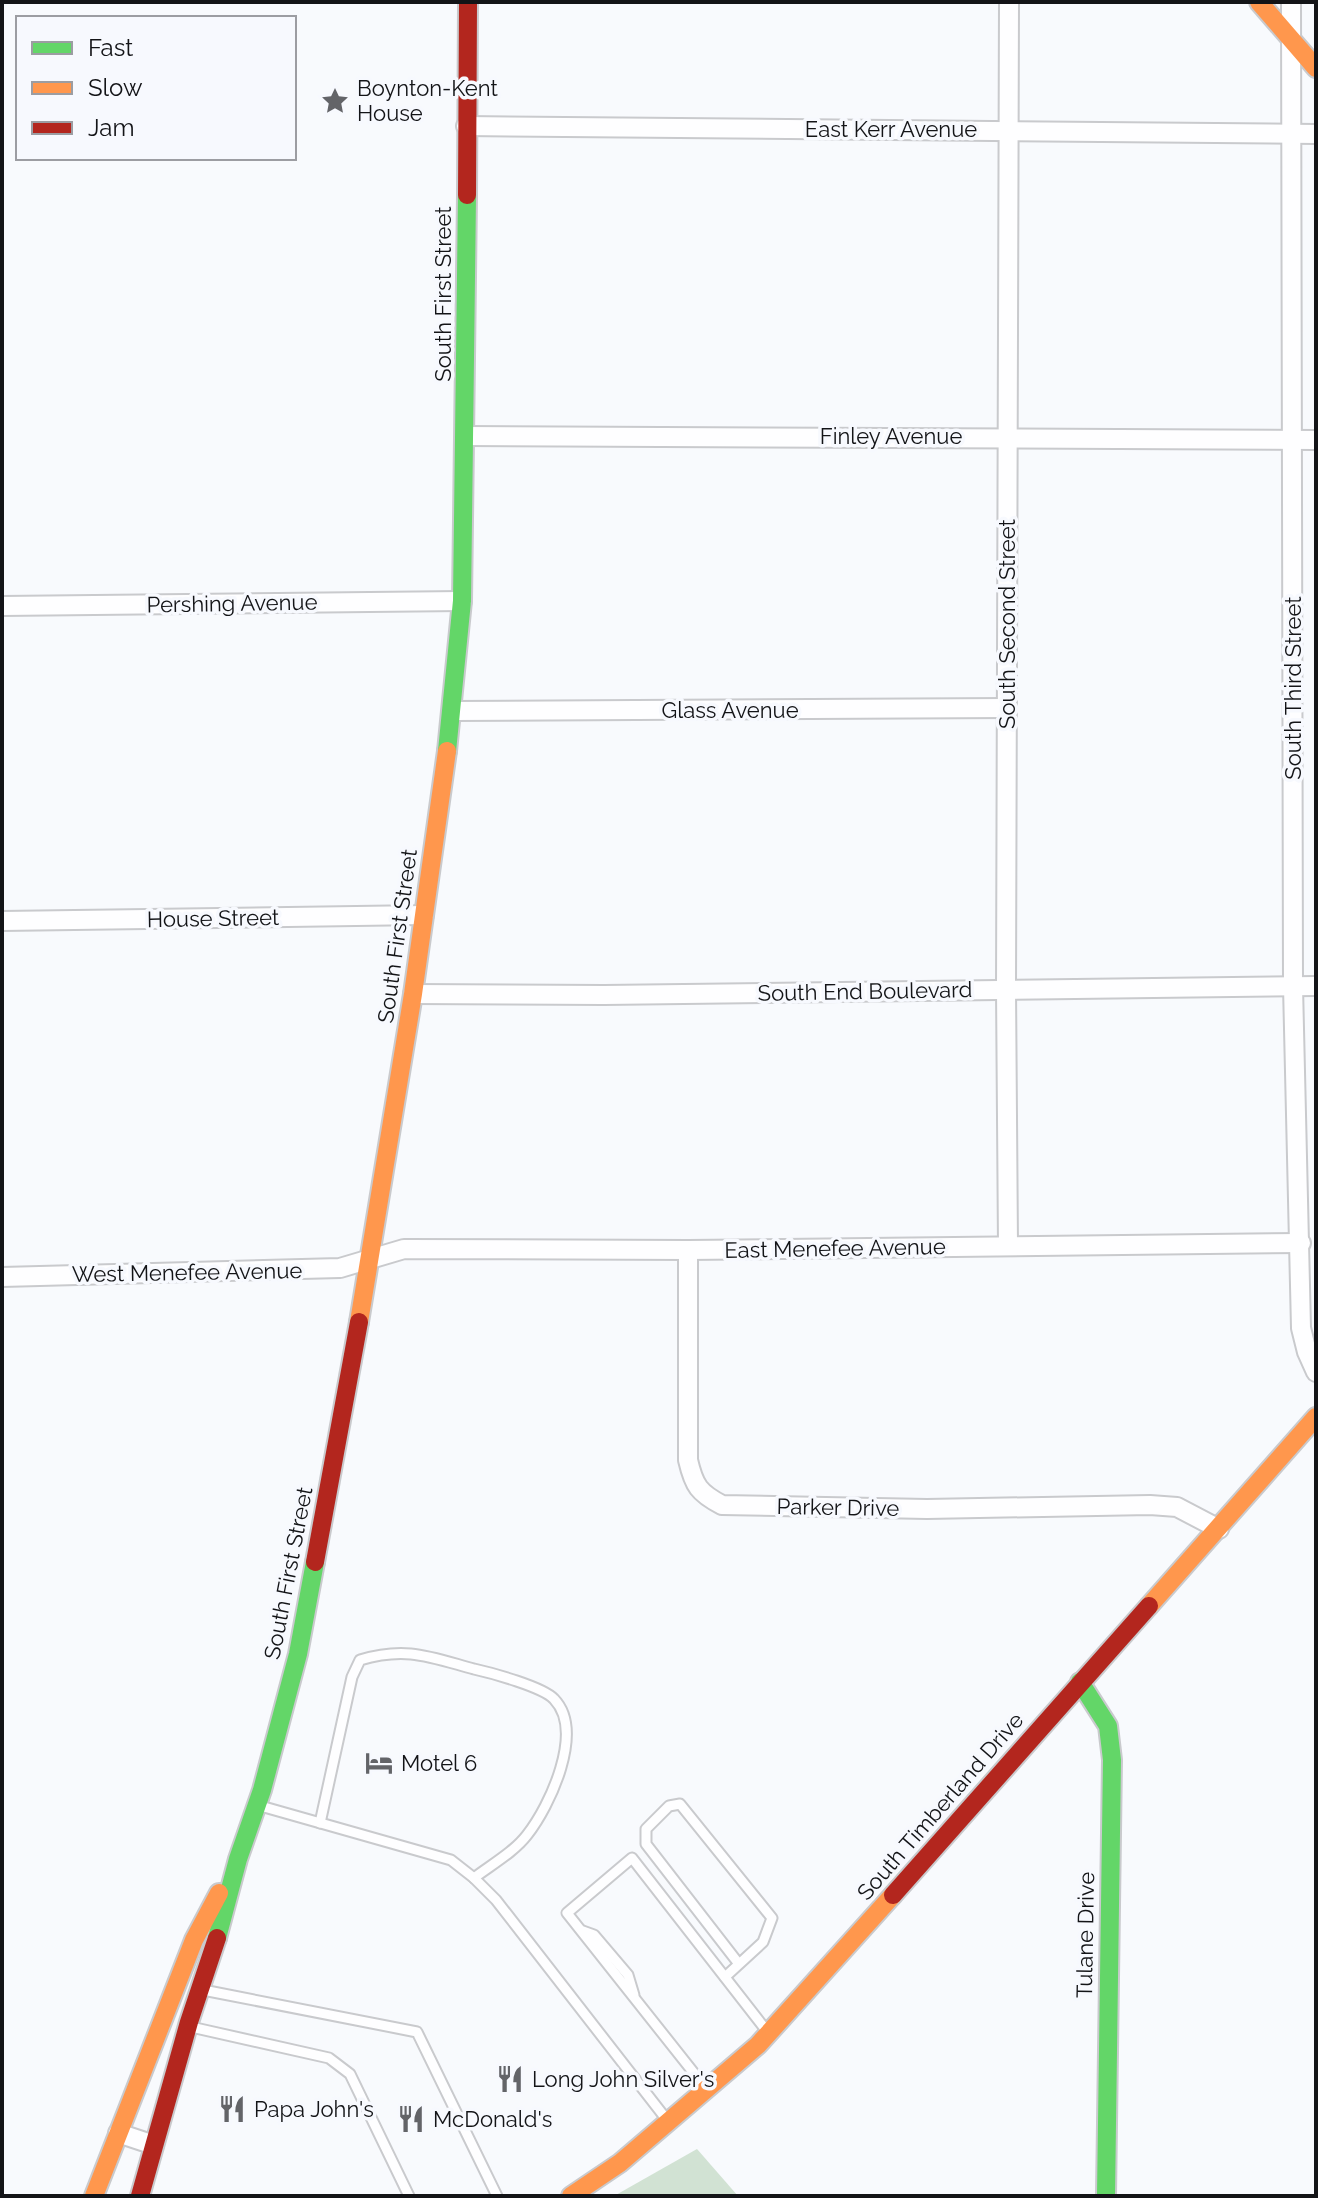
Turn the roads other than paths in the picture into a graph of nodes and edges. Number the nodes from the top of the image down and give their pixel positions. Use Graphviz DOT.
graph roads {
  1 [pos="468,2"];
  2 [pos="1009,2"];
  3 [pos="1259,2"];
  4 [pos="1291,2"];
  5 [pos="1291,37"];
  6 [pos="1316,68"];
  7 [pos="466,126"];
  8 [pos="1009,129"];
  9 [pos="1290,134"];
  10 [pos="1316,134"];
  11 [pos="466,436"];
  12 [pos="1006,437"];
  13 [pos="1294,440"];
  14 [pos="1316,440"];
  15 [pos="462,601"];
  16 [pos="2,606"];
  17 [pos="1007,708"];
  18 [pos="453,711"];
  19 [pos="424,915"];
  20 [pos="2,921"];
  21 [pos="1293,986"];
  22 [pos="1316,986"];
  23 [pos="1006,989"];
  24 [pos="413,994"];
  25 [pos="1301,1243"];
  26 [pos="1008,1245"];
  27 [pos="688,1250"];
  28 [pos="371,1260"];
  29 [pos="2,1277"];
  30 [pos="1316,1372"];
  31 [pos="1316,1417"];
  32 [pos="1219,1529"];
  33 [pos="1080,1682"];
  34 [pos="257,1805"];
  35 [pos="320,1823"];
  36 [pos="238,1859"];
  37 [pos="474,1878"];
  38 [pos="739,1964"];
  39 [pos="725,1977"];
  40 [pos="200,1989"];
  41 [pos="188,2026"];
  42 [pos="768,2034"];
  43 [pos="707,2090"];
  44 [pos="670,2123"];
  45 [pos="118,2133"];
  46 [pos="154,2145"];
  47 [pos="94,2196"];
  48 [pos="140,2196"];
  49 [pos="409,2196"];
  50 [pos="497,2196"];
  51 [pos="571,2196"];
  52 [pos="1106,2196"];
  1 -- 7 [label="street, South First Street"];
  2 -- 8 [label="street, South Second Street"];
  3 -- 5 [label="street"];
  4 -- 5 [label="street, South Third Street"];
  5 -- 6 [label="street"];
  5 -- 9 [label="street, South Third Street"];
  7 -- 8 [label="street, East Kerr Avenue"];
  7 -- 11 [label="street, South First Street"];
  8 -- 9 [label="street, East Kerr Avenue"];
  8 -- 12 [label="street, South Second Street"];
  9 -- 10 [label="street, East Kerr Avenue"];
  9 -- 13 [label="street, South Third Street"];
  11 -- 12 [label="street, Finley Avenue"];
  11 -- 15 [label="street, South First Street"];
  12 -- 13 [label="street, Finley Avenue"];
  12 -- 17 [label="street, South Second Street"];
  13 -- 14 [label="street, Finley Avenue"];
  13 -- 21 [label="street, South Third Street"];
  15 -- 16 [label="street, Pershing Avenue"];
  15 -- 18 [label="street, South First Street"];
  17 -- 18 [label="street, Glass Avenue"];
  17 -- 23 [label="street, South Second Street"];
  18 -- 19 [label="street, South First Street"];
  19 -- 20 [label="street, House Street"];
  19 -- 24 [label="street, South First Street"];
  21 -- 22 [label="street, South End Boulevard"];
  21 -- 23 [label="street, South End Boulevard"];
  21 -- 25 [label="street, South Third Street"];
  23 -- 24 [label="street, South End Boulevard"];
  23 -- 26 [label="street, South Second Street"];
  24 -- 28 [label="street, South First Street"];
  25 -- 26 [label="street, East Menefee Avenue"];
  25 -- 30 [label="street, South Third Street"];
  26 -- 27 [label="street, East Menefee Avenue"];
  27 -- 28 [label="street, East Menefee Avenue"];
  27 -- 32 [label="street, Parker Drive"];
  28 -- 29 [label="street, West Menefee Avenue"];
  28 -- 34 [label="street, South First Street"];
  31 -- 32 [label="street, South Timberland Drive"];
  32 -- 33 [label="street, South Timberland Drive"];
  33 -- 42 [label="street, South Timberland Drive"];
  33 -- 52 [label="street, Tulane Drive"];
  34 -- 35 [label="lane"];
  34 -- 36 [label="street, South First Street"];
  35 -- 37 [label="lane"];
  35 -- 37 [label="lane"];
  36 -- 40 [label="street, South First Street"];
  36 -- 45 [label="street, South First Street"];
  37 -- 44 [label="lane"];
  38 -- 38 [label="lane"];
  38 -- 39 [label="lane"];
  39 -- 42 [label="lane"];
  39 -- 43 [label="lane"];
  40 -- 41 [label="street, South First Street"];
  40 -- 50 [label="lane"];
  41 -- 46 [label="street, South First Street"];
  41 -- 49 [label="lane"];
  42 -- 43 [label="street, South Timberland Drive"];
  43 -- 44 [label="street, South Timberland Drive"];
  44 -- 51 [label="street, South Timberland Drive"];
  45 -- 46 [label="street"];
  45 -- 47 [label="street, South First Street"];
  46 -- 48 [label="street, South First Street"];
}
